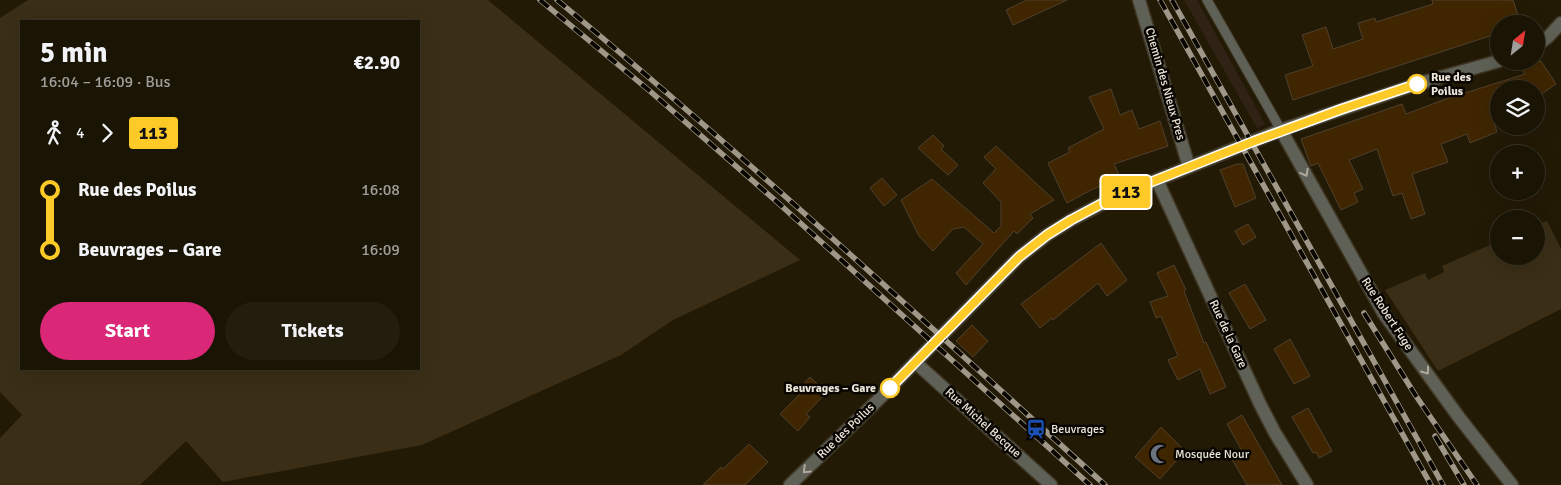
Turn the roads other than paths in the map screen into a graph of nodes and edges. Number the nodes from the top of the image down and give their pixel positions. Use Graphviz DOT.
graph roads {
  1 [pos="1140,0"];
  2 [pos="1207,0"];
  3 [pos="1561,23"];
  4 [pos="1545,39"];
  5 [pos="1490,64"];
  6 [pos="1281,130"];
  7 [pos="1189,167"];
  8 [pos="1157,180"];
  9 [pos="916,362"];
  10 [pos="790,485"];
  11 [pos="1050,485"];
  12 [pos="1307,485"];
  13 [pos="1512,485"];
  1 -- 7 [label="street, Chemin des Nieux Pres"];
  2 -- 6 [label="lane"];
  3 -- 4 [label="street"];
  5 -- 6 [label="street, Rue des Poilus"];
  6 -- 7 [label="street, Rue des Poilus"];
  6 -- 13 [label="street, Rue Robert Fuge, one-way"];
  7 -- 8 [label="street, Rue des Poilus"];
  8 -- 9 [label="street, Rue des Poilus"];
  8 -- 12 [label="street, Rue de la Gare"];
  9 -- 10 [label="street, Rue des Poilus, one-way"];
  9 -- 11 [label="street, Rue Michel Becque"];
}
